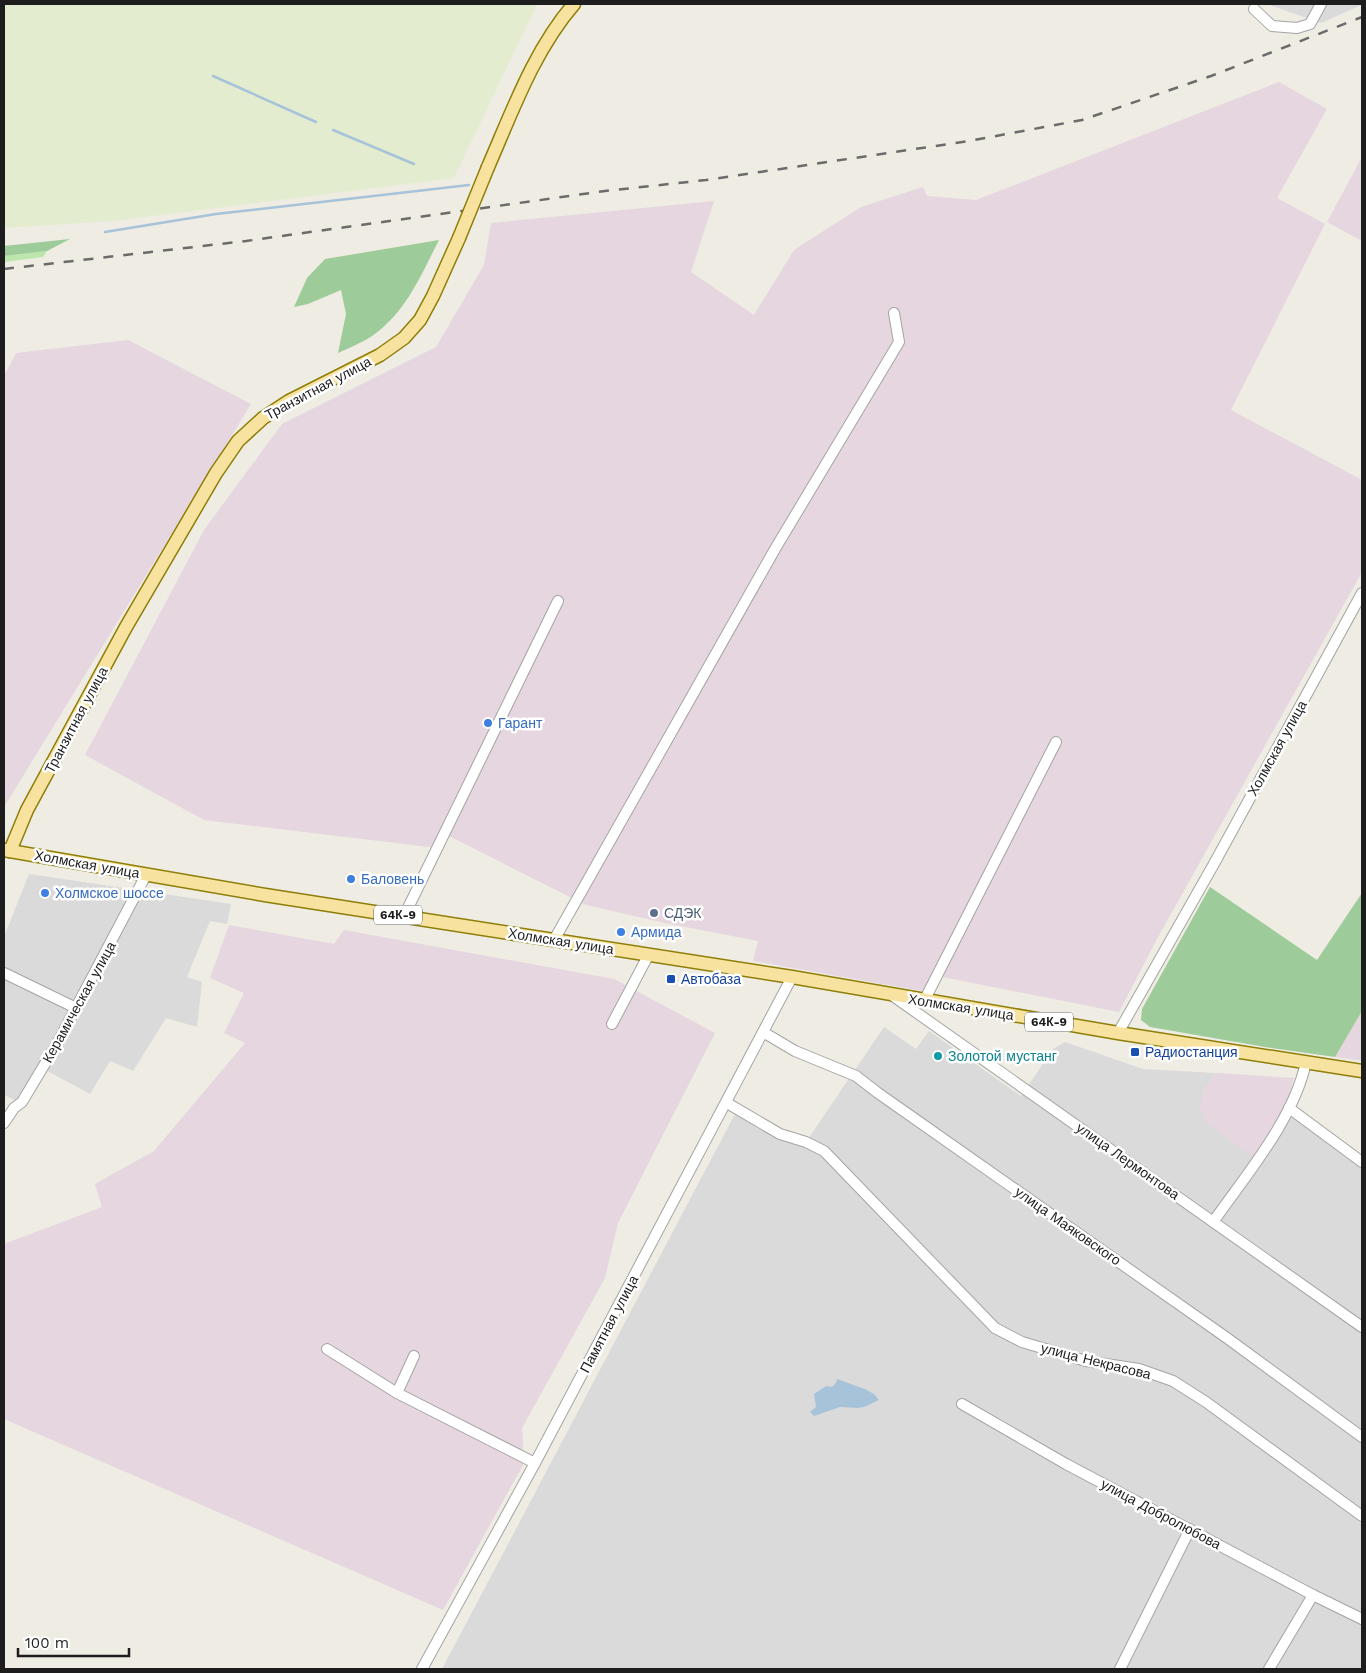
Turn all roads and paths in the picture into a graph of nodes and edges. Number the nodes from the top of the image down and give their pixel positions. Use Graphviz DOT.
graph roads {
  1 [pos="574,4"];
  2 [pos="1322,4"];
  3 [pos="1254,9"];
  4 [pos="894,313"];
  5 [pos="1362,593"];
  6 [pos="558,601"];
  7 [pos="1056,742"];
  8 [pos="7,850"];
  9 [pos="146,875"];
  10 [pos="404,916"];
  11 [pos="554,940"];
  12 [pos="649,954"];
  13 [pos="4,973"];
  14 [pos="792,977"];
  15 [pos="893,996"];
  16 [pos="924,1001"];
  17 [pos="76,1008"];
  18 [pos="612,1024"];
  19 [pos="763,1032"];
  20 [pos="1118,1033"];
  21 [pos="1306,1062"];
  22 [pos="1362,1071"];
  23 [pos="727,1103"];
  24 [pos="1290,1108"];
  25 [pos="5,1118"];
  26 [pos="1362,1162"];
  27 [pos="1213,1222"];
  28 [pos="1362,1327"];
  29 [pos="327,1349"];
  30 [pos="414,1356"];
  31 [pos="396,1393"];
  32 [pos="962,1404"];
  33 [pos="1362,1437"];
  34 [pos="535,1463"];
  35 [pos="1362,1516"];
  36 [pos="1190,1529"];
  37 [pos="1313,1595"];
  38 [pos="1362,1618"];
  39 [pos="422,1669"];
  40 [pos="1120,1669"];
  41 [pos="1270,1669"];
  1 -- 8 [label="main road, Транзитная улица, bridge"];
  2 -- 3 [label="street"];
  4 -- 11 [label="street"];
  5 -- 20 [label="street, Холмская улица"];
  6 -- 10 [label="street"];
  7 -- 16 [label="street"];
  8 -- 9 [label="main road, Холмская улица / 64К-9"];
  9 -- 10 [label="main road, Холмская улица / 64К-9"];
  9 -- 17 [label="street, Керамическая улица"];
  10 -- 11 [label="main road, Холмская улица / 64К-9"];
  11 -- 12 [label="main road, Холмская улица / 64К-9"];
  12 -- 14 [label="main road, Холмская улица / 64К-9"];
  12 -- 18 [label="street"];
  13 -- 17 [label="street"];
  14 -- 15 [label="main road, Холмская улица / 64К-9"];
  14 -- 19 [label="street, Памятная улица"];
  15 -- 16 [label="main road, Холмская улица / 64К-9"];
  15 -- 27 [label="street, улица Лермонтова"];
  16 -- 20 [label="main road, Холмская улица / 64К-9"];
  17 -- 25 [label="street, Керамическая улица"];
  19 -- 23 [label="street, Памятная улица"];
  19 -- 33 [label="street, улица Маяковского"];
  20 -- 21 [label="main road, Холмская улица / 64К-9"];
  21 -- 22 [label="main road, Холмская улица / 64К-9"];
  21 -- 24 [label="street"];
  23 -- 34 [label="street, Памятная улица"];
  23 -- 35 [label="street, улица Некрасова"];
  24 -- 26 [label="street"];
  24 -- 27 [label="street"];
  27 -- 28 [label="street, улица Лермонтова"];
  29 -- 31 [label="street"];
  30 -- 31 [label="street"];
  31 -- 34 [label="street"];
  32 -- 36 [label="street, улица Добролюбова"];
  34 -- 39 [label="street, Памятная улица"];
  36 -- 37 [label="street, улица Добролюбова"];
  36 -- 40 [label="street"];
  37 -- 38 [label="street, улица Добролюбова"];
  37 -- 41 [label="street"];
}
